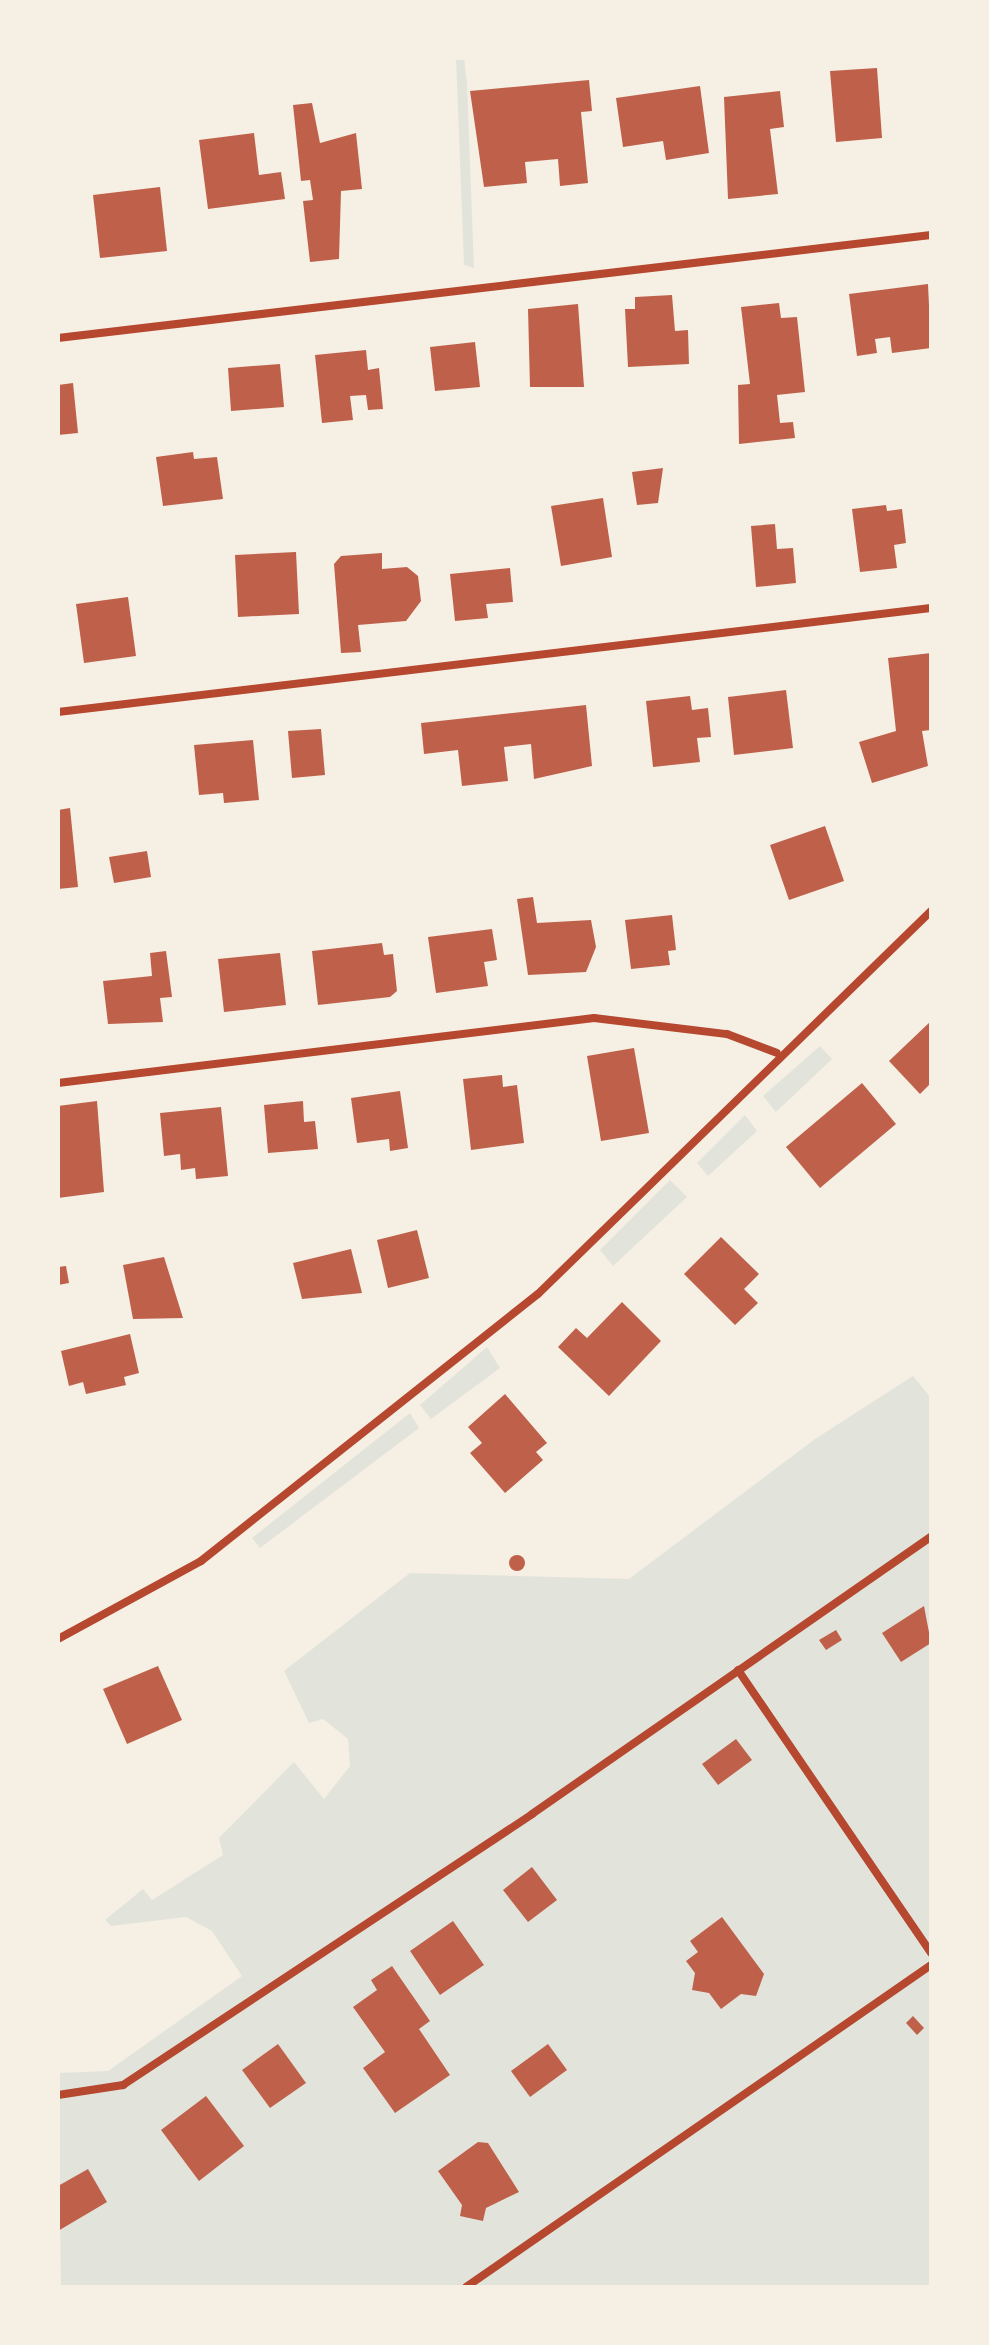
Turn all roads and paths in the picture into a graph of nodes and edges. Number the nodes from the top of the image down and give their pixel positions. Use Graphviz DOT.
graph roads {
  1 [pos="931,235"];
  2 [pos="58,338"];
  3 [pos="931,608"];
  4 [pos="58,712"];
  5 [pos="931,911"];
  6 [pos="777,1053"];
  7 [pos="58,1083"];
  8 [pos="931,1537"];
  9 [pos="58,1639"];
  10 [pos="738,1670"];
  11 [pos="931,1953"];
  12 [pos="931,1965"];
  13 [pos="58,2095"];
  14 [pos="466,2287"];
  1 -- 2 [label="street"];
  3 -- 4 [label="street"];
  5 -- 6 [label="street"];
  6 -- 7 [label="street"];
  6 -- 9 [label="street"];
  8 -- 10 [label="street"];
  10 -- 11 [label="street"];
  10 -- 13 [label="street"];
  12 -- 14 [label="street"];
}
